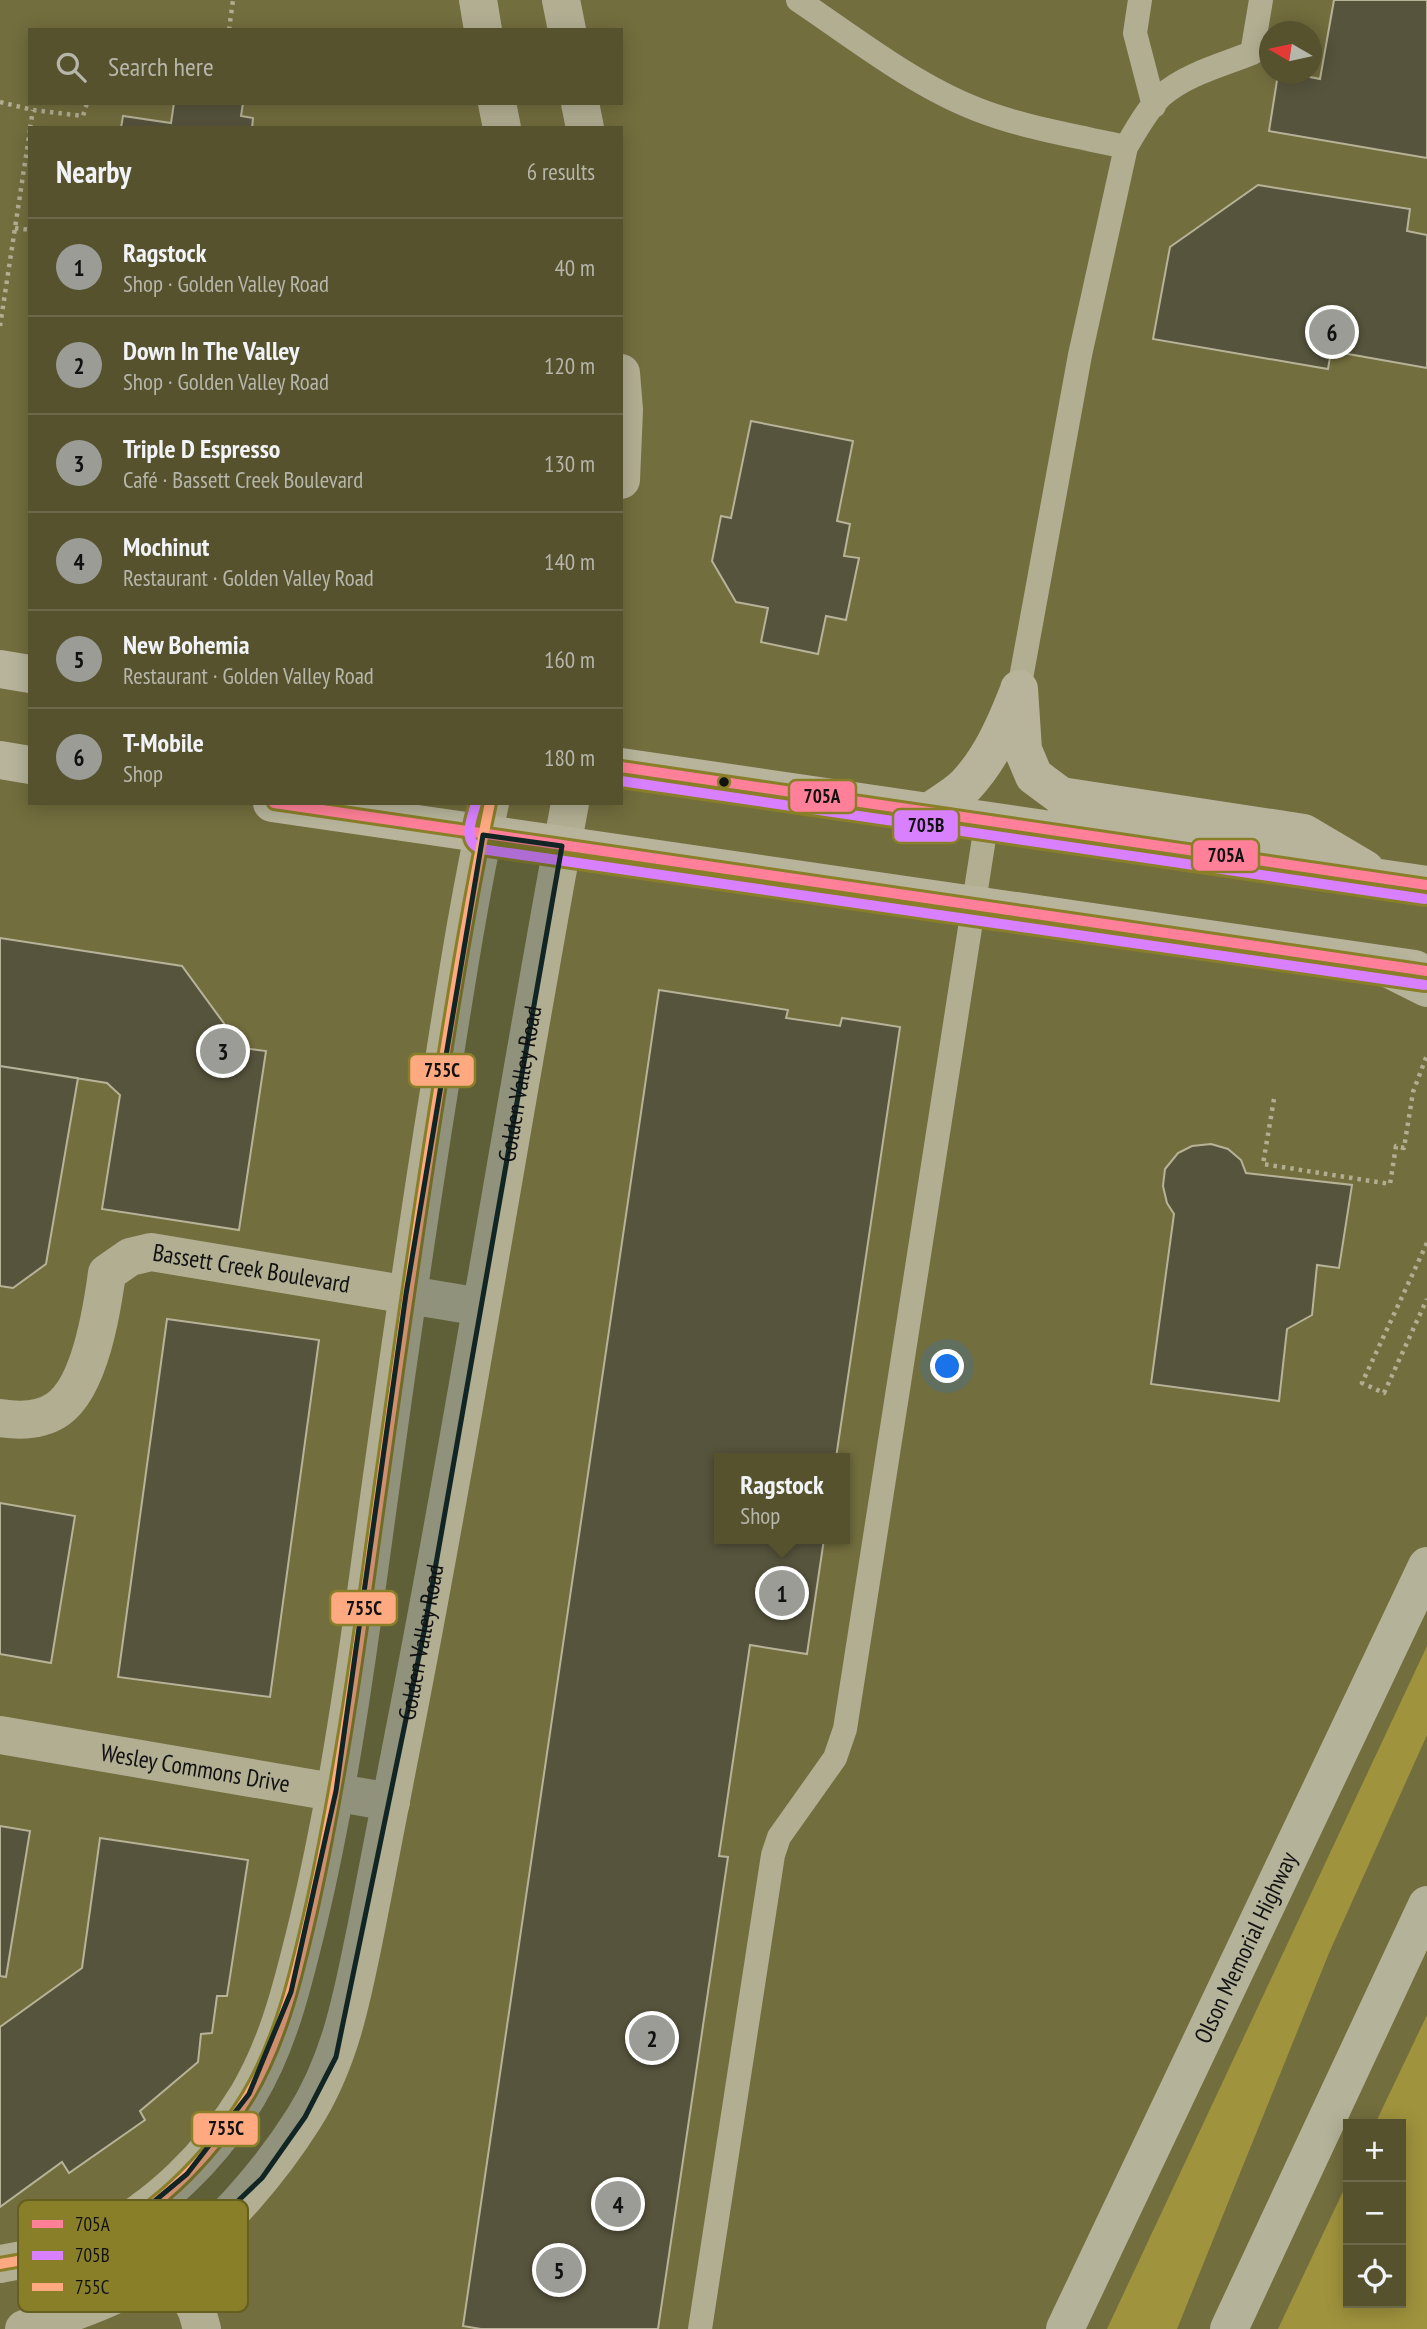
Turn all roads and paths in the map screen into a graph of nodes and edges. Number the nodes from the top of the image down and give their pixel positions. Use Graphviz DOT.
graph roads {
  1 [pos="233,0"];
  2 [pos="478,0"];
  3 [pos="561,0"];
  4 [pos="798,0"];
  5 [pos="1140,0"];
  6 [pos="1261,0"];
  7 [pos="230,28"];
  8 [pos="483,28"];
  9 [pos="567,28"];
  10 [pos="0,103"];
  11 [pos="86,105"];
  12 [pos="497,105"];
  13 [pos="580,105"];
  14 [pos="1154,106"];
  15 [pos="33,110"];
  16 [pos="30,126"];
  17 [pos="502,126"];
  18 [pos="585,126"];
  19 [pos="28,142"];
  20 [pos="1126,147"];
  21 [pos="15,228"];
  22 [pos="28,230"];
  23 [pos="0,326"];
  24 [pos="623,398"];
  25 [pos="623,433"];
  26 [pos="0,669"];
  27 [pos="28,674"];
  28 [pos="1019,690"];
  29 [pos="0,760"];
  30 [pos="28,765"];
  31 [pos="623,767"];
  32 [pos="299,805"];
  33 [pos="570,805"];
  34 [pos="930,811"];
  35 [pos="486,819"];
  36 [pos="987,819"];
  37 [pos="562,846"];
  38 [pos="1382,879"];
  39 [pos="1427,886"];
  40 [pos="973,905"];
  41 [pos="1381,965"];
  42 [pos="1427,971"];
  43 [pos="1427,988"];
  44 [pos="1427,1055"];
  45 [pos="1273,1099"];
  46 [pos="1427,1243"];
  47 [pos="406,1294"];
  48 [pos="1427,1299"];
  49 [pos="481,1307"];
  50 [pos="0,1418"];
  51 [pos="1427,1566"];
  52 [pos="0,1735"];
  53 [pos="335,1791"];
  54 [pos="391,1801"];
  55 [pos="1427,1905"];
  56 [pos="156,2200"];
  57 [pos="241,2200"];
  58 [pos="18,2260"];
  59 [pos="0,2264"];
  60 [pos="76,2312"];
  61 [pos="197,2312"];
  62 [pos="24,2329"];
  63 [pos="202,2329"];
  64 [pos="700,2329"];
  65 [pos="1066,2329"];
  66 [pos="1229,2329"];
  1 -- 7 [label="path"];
  2 -- 8 [label="street"];
  3 -- 9 [label="street"];
  4 -- 20 [label="lane"];
  5 -- 14 [label="lane"];
  6 -- 14 [label="lane"];
  10 -- 15 [label="path"];
  11 -- 15 [label="path"];
  12 -- 17 [label="street"];
  13 -- 18 [label="street"];
  14 -- 20 [label="lane"];
  15 -- 16 [label="path"];
  19 -- 21 [label="path"];
  20 -- 28 [label="lane"];
  21 -- 22 [label="path"];
  21 -- 23 [label="path"];
  24 -- 25 [label="street"];
  26 -- 27 [label="main road"];
  28 -- 34 [label="main road"];
  28 -- 38 [label="main road"];
  29 -- 30 [label="main road"];
  31 -- 34 [label="main road"];
  32 -- 35 [label="main road"];
  33 -- 37 [label="street, Golden Valley Road"];
  34 -- 36 [label="main road"];
  35 -- 37 [label="main road"];
  35 -- 47 [label="street"];
  36 -- 38 [label="main road"];
  36 -- 40 [label="lane"];
  37 -- 40 [label="main road"];
  37 -- 49 [label="street, Golden Valley Road"];
  38 -- 39 [label="main road"];
  40 -- 41 [label="main road"];
  40 -- 64 [label="lane"];
  41 -- 42 [label="main road"];
  41 -- 43 [label="highway"];
  44 -- 45 [label="path"];
  46 -- 48 [label="path"];
  47 -- 49 [label="street, Bassett Creek Boulevard"];
  47 -- 50 [label="street, Bassett Creek Boulevard"];
  47 -- 53 [label="street"];
  49 -- 54 [label="street, Golden Valley Road"];
  51 -- 65 [label="highway, Olson Memorial Highway"];
  52 -- 53 [label="street, Wesley Commons Drive"];
  53 -- 54 [label="street, Wesley Commons Drive"];
  53 -- 56 [label="street"];
  54 -- 57 [label="street, Golden Valley Road"];
  55 -- 66 [label="highway"];
  58 -- 59 [label="street"];
  60 -- 62 [label="street, Golden Valley Road"];
  61 -- 63 [label="street"];
}
